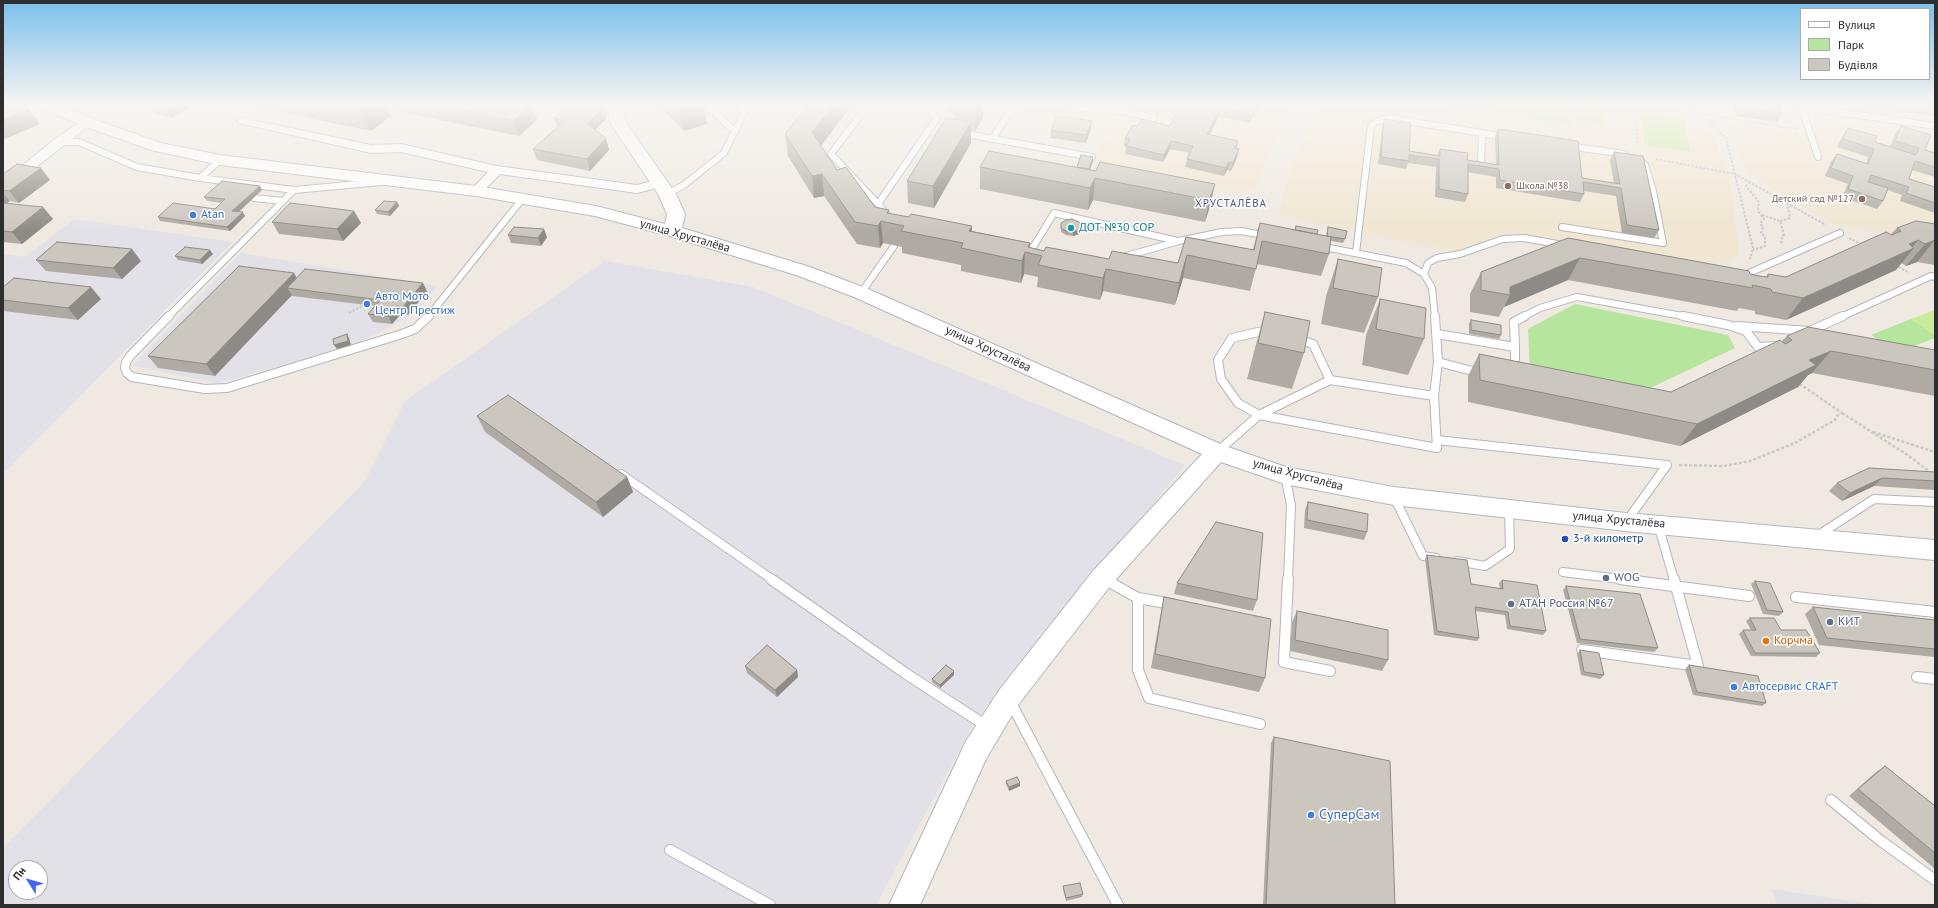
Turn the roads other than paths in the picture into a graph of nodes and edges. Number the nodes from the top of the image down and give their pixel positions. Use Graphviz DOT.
graph roads {
  1 [pos="52,147"];
  2 [pos="92,147"];
  3 [pos="159,147"];
  4 [pos="363,147"];
  5 [pos="635,147"];
  6 [pos="727,147"];
  7 [pos="836,147"];
  8 [pos="917,147"];
  9 [pos="1039,147"];
  10 [pos="1368,147"];
  11 [pos="1482,147"];
  12 [pos="1577,147"];
  13 [pos="1815,147"];
  14 [pos="1092,157"];
  15 [pos="1818,157"];
  16 [pos="220,160"];
  17 [pos="1482,166"];
  18 [pos="497,170"];
  19 [pos="200,178"];
  20 [pos="210,180"];
  21 [pos="392,181"];
  22 [pos="213,186"];
  23 [pos="3,187"];
  24 [pos="664,189"];
  25 [pos="294,190"];
  26 [pos="476,191"];
  27 [pos="254,198"];
  28 [pos="523,198"];
  29 [pos="283,201"];
  30 [pos="878,204"];
  31 [pos="896,222"];
  32 [pos="1562,227"];
  33 [pos="672,231"];
  34 [pos="1840,233"];
  35 [pos="1277,238"];
  36 [pos="1179,241"];
  37 [pos="1313,245"];
  38 [pos="894,246"];
  39 [pos="1569,246"];
  40 [pos="1356,253"];
  41 [pos="1029,254"];
  42 [pos="1115,260"];
  43 [pos="1424,274"];
  44 [pos="1731,276"];
  45 [pos="1935,277"];
  46 [pos="861,293"];
  47 [pos="1728,325"];
  48 [pos="1810,331"];
  49 [pos="1437,334"];
  50 [pos="1811,342"];
  51 [pos="1786,345"];
  52 [pos="1514,347"];
  53 [pos="1758,347"];
  54 [pos="1754,354"];
  55 [pos="1438,362"];
  56 [pos="1488,376"];
  57 [pos="1330,380"];
  58 [pos="1515,381"];
  59 [pos="1434,396"];
  60 [pos="1259,415"];
  61 [pos="1437,440"];
  62 [pos="1217,452"];
  63 [pos="612,467"];
  64 [pos="1285,474"];
  65 [pos="1394,496"];
  66 [pos="1935,502"];
  67 [pos="1509,509"];
  68 [pos="1626,522"];
  69 [pos="1658,524"];
  70 [pos="1813,538"];
  71 [pos="1928,551"];
  72 [pos="1563,572"];
  73 [pos="1102,578"];
  74 [pos="1675,586"];
  75 [pos="1749,596"];
  76 [pos="1796,596"];
  77 [pos="1138,598"];
  78 [pos="1185,606"];
  79 [pos="1935,612"];
  80 [pos="1582,650"];
  81 [pos="1330,671"];
  82 [pos="1917,677"];
  83 [pos="1935,679"];
  84 [pos="1009,697"];
  85 [pos="1260,724"];
  86 [pos="989,727"];
  87 [pos="1831,800"];
  88 [pos="670,850"];
  89 [pos="1935,880"];
  90 [pos="770,905"];
  91 [pos="904,905"];
  92 [pos="1118,905"];
  1 -- 23 [label="street"];
  2 -- 19 [label="lane"];
  3 -- 16 [label="main road, улица Хрусталёва"];
  4 -- 18 [label="street"];
  5 -- 24 [label="main road"];
  6 -- 24 [label="lane"];
  7 -- 30 [label="lane"];
  8 -- 30 [label="lane"];
  9 -- 14 [label="lane"];
  10 -- 40 [label="lane"];
  11 -- 17 [label="lane"];
  12 -- 32 [label="lane"];
  13 -- 15 [label="lane"];
  16 -- 19 [label="lane"];
  16 -- 21 [label="main road, улица Хрусталёва"];
  18 -- 24 [label="street"];
  18 -- 26 [label="street"];
  19 -- 20 [label="lane"];
  20 -- 22 [label="lane"];
  20 -- 25 [label="lane"];
  21 -- 25 [label="lane"];
  21 -- 26 [label="main road, улица Хрусталёва"];
  24 -- 33 [label="main road"];
  25 -- 29 [label="lane"];
  26 -- 28 [label="main road, улица Хрусталёва"];
  27 -- 29 [label="lane"];
  28 -- 29 [label="lane"];
  28 -- 33 [label="main road, улица Хрусталёва"];
  30 -- 31 [label="lane"];
  33 -- 46 [label="main road, улица Хрусталёва"];
  34 -- 44 [label="lane"];
  35 -- 36 [label="lane"];
  36 -- 41 [label="lane"];
  36 -- 42 [label="lane"];
  37 -- 40 [label="lane"];
  38 -- 46 [label="lane"];
  39 -- 43 [label="lane"];
  40 -- 43 [label="lane"];
  43 -- 49 [label="lane"];
  45 -- 48 [label="lane"];
  46 -- 62 [label="main road, улица Хрусталёва"];
  47 -- 48 [label="lane"];
  47 -- 52 [label="lane"];
  47 -- 53 [label="lane"];
  48 -- 50 [label="lane"];
  49 -- 52 [label="lane"];
  49 -- 55 [label="lane"];
  51 -- 53 [label="lane"];
  52 -- 58 [label="lane"];
  53 -- 54 [label="lane"];
  55 -- 56 [label="lane"];
  55 -- 59 [label="lane"];
  57 -- 59 [label="lane"];
  57 -- 60 [label="lane"];
  57 -- 60 [label="lane"];
  59 -- 61 [label="lane"];
  60 -- 61 [label="lane"];
  60 -- 62 [label="lane"];
  61 -- 68 [label="lane"];
  62 -- 64 [label="main road, улица Хрусталёва"];
  62 -- 73 [label="main road"];
  63 -- 86 [label="lane"];
  64 -- 65 [label="main road, улица Хрусталёва"];
  64 -- 81 [label="lane"];
  65 -- 67 [label="main road, улица Хрусталёва"];
  65 -- 67 [label="lane"];
  66 -- 70 [label="lane"];
  67 -- 68 [label="main road, улица Хрусталёва"];
  68 -- 69 [label="main road, улица Хрусталёва"];
  69 -- 70 [label="main road, улица Хрусталёва"];
  69 -- 74 [label="lane"];
  70 -- 71 [label="main road, улица Хрусталёва"];
  72 -- 74 [label="lane"];
  73 -- 77 [label="lane"];
  73 -- 84 [label="main road"];
  74 -- 75 [label="lane"];
  74 -- 80 [label="lane"];
  76 -- 79 [label="lane"];
  77 -- 78 [label="lane"];
  77 -- 85 [label="lane"];
  82 -- 83 [label="lane"];
  84 -- 86 [label="main road"];
  84 -- 92 [label="lane"];
  86 -- 91 [label="main road"];
  87 -- 89 [label="lane"];
  88 -- 90 [label="lane"];
}
